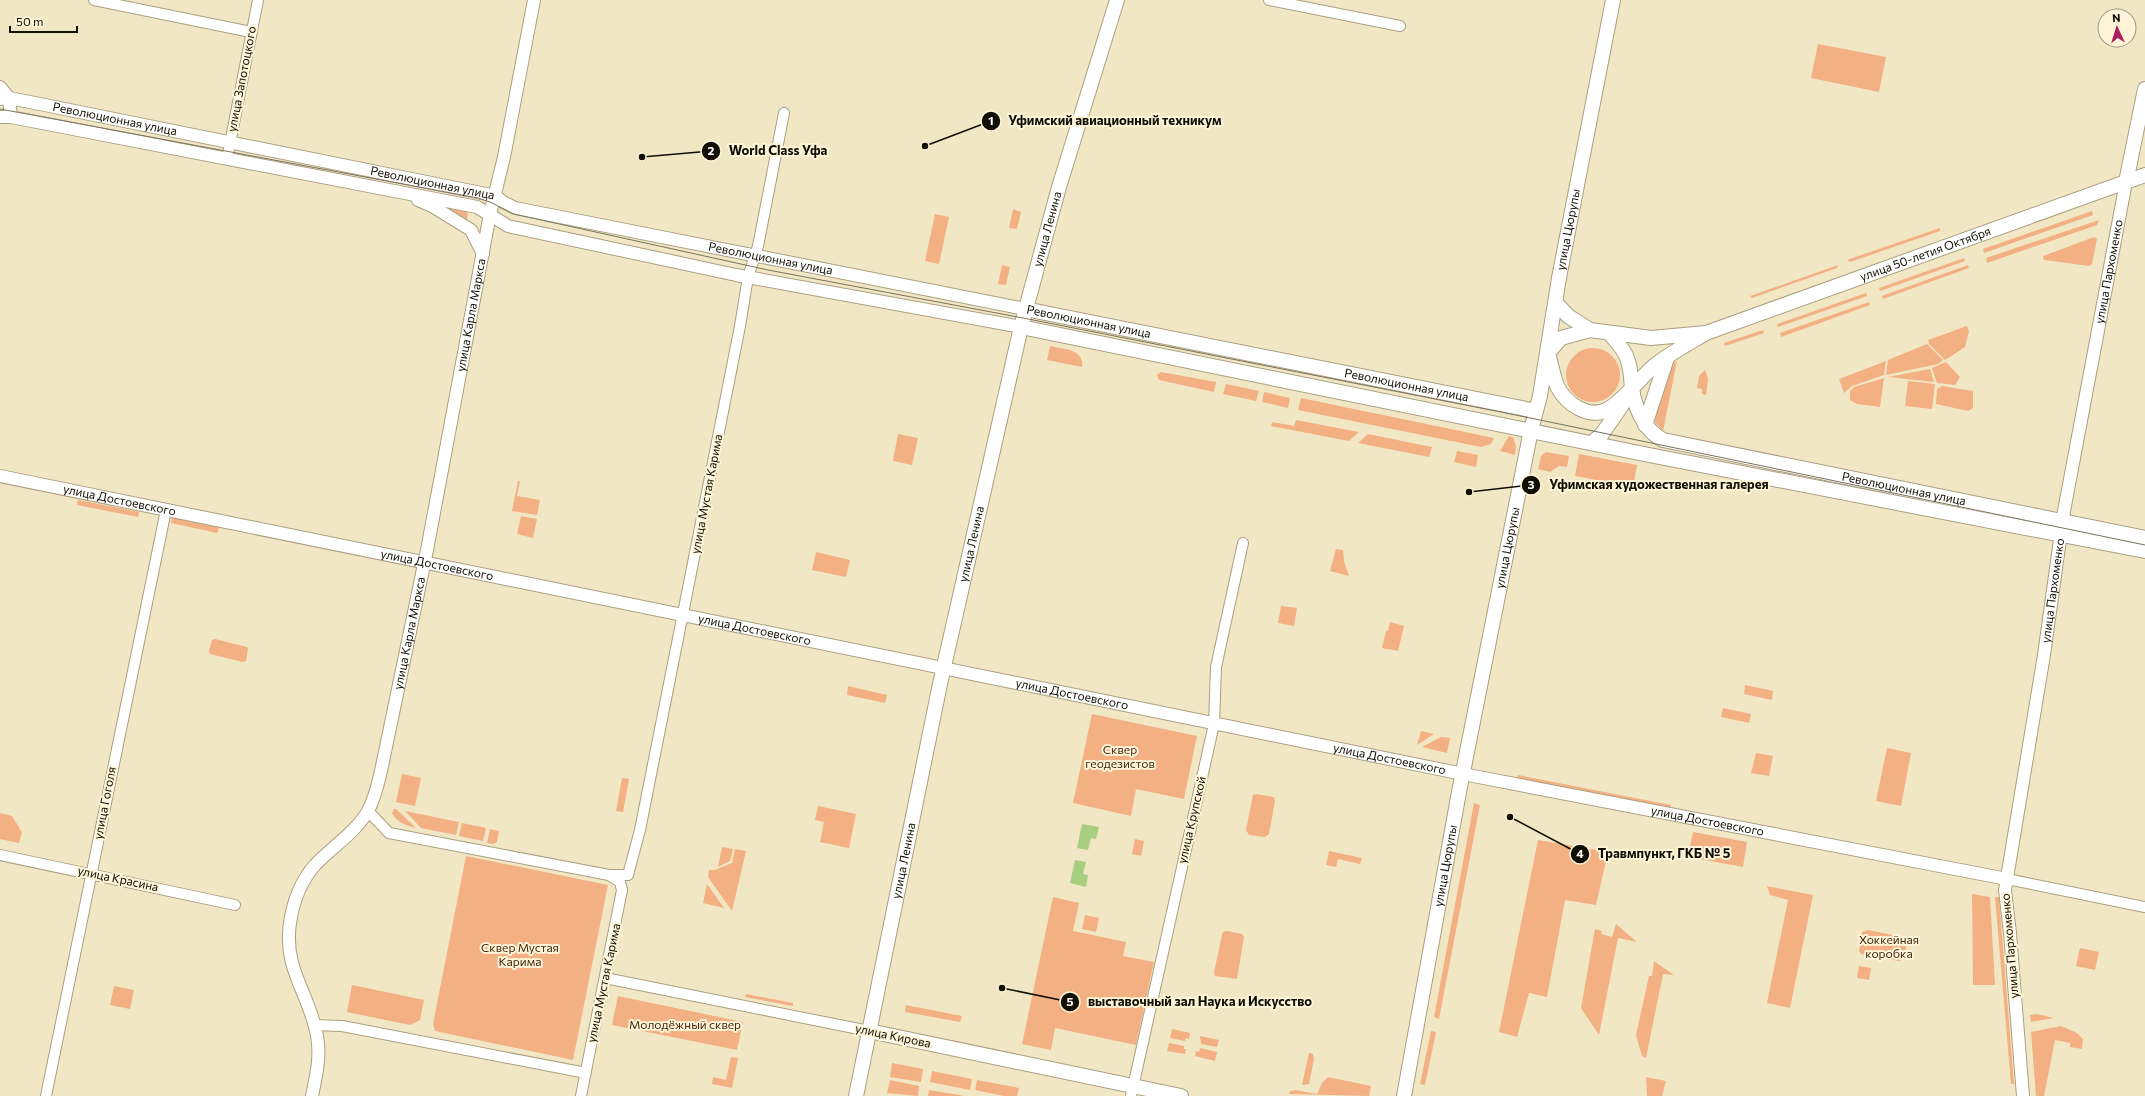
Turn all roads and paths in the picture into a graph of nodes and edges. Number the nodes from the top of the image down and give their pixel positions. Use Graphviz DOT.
graph roads {
  1 [pos="94,0"];
  2 [pos="258,0"];
  3 [pos="534,0"];
  4 [pos="1117,0"];
  5 [pos="1269,0"];
  6 [pos="1613,0"];
  7 [pos="1400,26"];
  8 [pos="251,32"];
  9 [pos="0,87"];
  10 [pos="2145,89"];
  11 [pos="5,98"];
  12 [pos="784,113"];
  13 [pos="5,117"];
  14 [pos="230,142"];
  15 [pos="227,159"];
  16 [pos="2145,175"];
  17 [pos="2126,182"];
  18 [pos="400,192"];
  19 [pos="496,196"];
  20 [pos="490,214"];
  21 [pos="483,254"];
  22 [pos="755,256"];
  23 [pos="748,277"];
  24 [pos="1556,304"];
  25 [pos="1025,309"];
  26 [pos="1021,327"];
  27 [pos="1590,330"];
  28 [pos="1609,333"];
  29 [pos="1706,333"];
  30 [pos="1548,353"];
  31 [pos="1667,358"];
  32 [pos="1632,388"];
  33 [pos="1536,411"];
  34 [pos="1645,425"];
  35 [pos="1531,430"];
  36 [pos="1592,443"];
  37 [pos="0,476"];
  38 [pos="166,510"];
  39 [pos="2062,528"];
  40 [pos="2145,538"];
  41 [pos="1243,544"];
  42 [pos="2145,551"];
  43 [pos="424,562"];
  44 [pos="683,615"];
  45 [pos="944,669"];
  46 [pos="1214,724"];
  47 [pos="1463,774"];
  48 [pos="368,811"];
  49 [pos="0,855"];
  50 [pos="91,873"];
  51 [pos="609,875"];
  52 [pos="2007,879"];
  53 [pos="235,905"];
  54 [pos="2145,907"];
  55 [pos="605,978"];
  56 [pos="314,1026"];
  57 [pos="869,1031"];
  58 [pos="586,1073"];
  59 [pos="1132,1091"];
  60 [pos="46,1096"];
  61 [pos="312,1096"];
  62 [pos="581,1096"];
  63 [pos="856,1096"];
  64 [pos="1181,1096"];
  65 [pos="1404,1096"];
  66 [pos="2022,1096"];
  1 -- 8 [label="street"];
  2 -- 8 [label="street, улица Запотоцкого"];
  3 -- 19 [label="street, улица Карла Маркса"];
  4 -- 25 [label="main road, улица Ленина"];
  5 -- 7 [label="street"];
  6 -- 24 [label="main road, улица Цюрупы"];
  8 -- 14 [label="street, улица Запотоцкого"];
  9 -- 11 [label="street"];
  10 -- 17 [label="main road, улица Пархоменко"];
  11 -- 13 [label="street, Революционная улица"];
  11 -- 14 [label="street, Революционная улица"];
  12 -- 22 [label="street, улица Мустая Карима"];
  13 -- 15 [label="street, Революционная улица"];
  14 -- 15 [label="street, улица Запотоцкого"];
  14 -- 19 [label="street, Революционная улица"];
  15 -- 18 [label="street, Революционная улица"];
  16 -- 17 [label="main road, улица 50-летия Октября"];
  17 -- 29 [label="main road, улица 50-летия Октября"];
  17 -- 39 [label="street, улица Пархоменко"];
  18 -- 20 [label="street, Революционная улица"];
  18 -- 21 [label="street"];
  19 -- 20 [label="street, улица Карла Маркса"];
  19 -- 22 [label="street, Революционная улица"];
  20 -- 21 [label="street, улица Карла Маркса"];
  20 -- 23 [label="street, Революционная улица"];
  21 -- 43 [label="street, улица Карла Маркса"];
  22 -- 23 [label="street, улица Мустая Карима"];
  22 -- 25 [label="street, Революционная улица"];
  23 -- 26 [label="street, Революционная улица"];
  23 -- 44 [label="street, улица Мустая Карима"];
  24 -- 27 [label="main road"];
  24 -- 30 [label="main road, улица Цюрупы"];
  25 -- 26 [label="main road, улица Ленина"];
  25 -- 33 [label="main road, Революционная улица"];
  26 -- 35 [label="main road"];
  26 -- 45 [label="main road, улица Ленина"];
  27 -- 28 [label="main road"];
  27 -- 30 [label="main road"];
  28 -- 29 [label="main road, улица 50-летия Октября"];
  28 -- 32 [label="main road"];
  29 -- 31 [label="main road, улица 50-летия Октября"];
  30 -- 32 [label="main road"];
  30 -- 33 [label="main road, улица Цюрупы"];
  31 -- 32 [label="main road, улица 50-летия Октября"];
  31 -- 34 [label="main road"];
  32 -- 34 [label="main road"];
  32 -- 36 [label="main road"];
  33 -- 35 [label="main road, улица Цюрупы"];
  34 -- 39 [label="main road, Революционная улица"];
  35 -- 36 [label="main road"];
  35 -- 47 [label="main road, улица Цюрупы"];
  36 -- 39 [label="main road"];
  37 -- 38 [label="street, улица Достоевского"];
  38 -- 43 [label="street, улица Достоевского"];
  38 -- 50 [label="street, улица Гоголя"];
  39 -- 40 [label="main road, Революционная улица"];
  39 -- 42 [label="main road"];
  39 -- 52 [label="street, улица Пархоменко"];
  41 -- 46 [label="street, улица Крупской"];
  43 -- 44 [label="street, улица Достоевского"];
  43 -- 48 [label="street, улица Карла Маркса"];
  44 -- 45 [label="street, улица Достоевского"];
  44 -- 51 [label="street, улица Мустая Карима"];
  45 -- 46 [label="street, улица Достоевского"];
  45 -- 57 [label="main road, улица Ленина"];
  46 -- 47 [label="street, улица Достоевского"];
  46 -- 59 [label="street, улица Крупской"];
  47 -- 52 [label="street, улица Достоевского"];
  47 -- 65 [label="main road, улица Цюрупы"];
  48 -- 51 [label="street"];
  48 -- 56 [label="street, улица Карла Маркса"];
  49 -- 50 [label="street, улица Красина"];
  50 -- 53 [label="street, улица Красина"];
  50 -- 60 [label="street, улица Гоголя"];
  51 -- 55 [label="street, улица Мустая Карима"];
  52 -- 54 [label="street, улица Достоевского"];
  52 -- 66 [label="street, улица Пархоменко"];
  55 -- 57 [label="street, улица Кирова"];
  55 -- 58 [label="street, улица Мустая Карима"];
  56 -- 58 [label="street"];
  56 -- 61 [label="street, улица Карла Маркса"];
  57 -- 59 [label="main road, улица Кирова"];
  57 -- 63 [label="main road, улица Ленина"];
  58 -- 62 [label="street, улица Мустая Карима"];
  59 -- 64 [label="main road, улица Кирова"];
}
